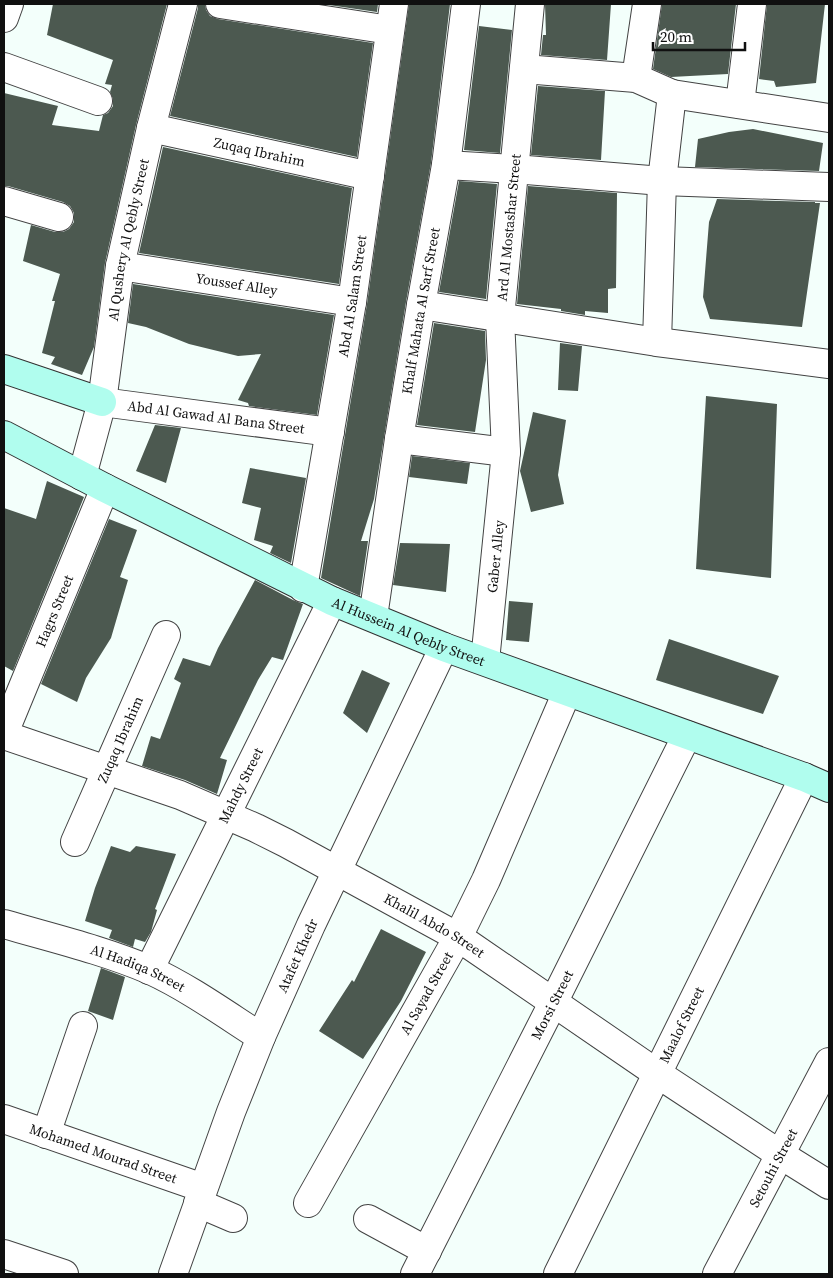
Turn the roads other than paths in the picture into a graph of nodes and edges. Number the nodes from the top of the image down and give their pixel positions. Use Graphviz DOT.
graph roads {
  1 [pos="9,4"];
  2 [pos="182,4"];
  3 [pos="220,4"];
  4 [pos="394,4"];
  5 [pos="466,4"];
  6 [pos="530,4"];
  7 [pos="647,4"];
  8 [pos="752,4"];
  9 [pos="4,18"];
  10 [pos="390,30"];
  11 [pos="4,67"];
  12 [pos="524,69"];
  13 [pos="636,78"];
  14 [pos="672,94"];
  15 [pos="98,101"];
  16 [pos="740,104"];
  17 [pos="829,118"];
  18 [pos="151,128"];
  19 [pos="446,165"];
  20 [pos="514,169"];
  21 [pos="370,176"];
  22 [pos="662,182"];
  23 [pos="829,187"];
  24 [pos="4,201"];
  25 [pos="59,217"];
  26 [pos="120,266"];
  27 [pos="352,302"];
  28 [pos="420,305"];
  29 [pos="500,318"];
  30 [pos="657,342"];
  31 [pos="829,364"];
  32 [pos="4,370"];
  33 [pos="102,402"];
  34 [pos="330,432"];
  35 [pos="4,435"];
  36 [pos="399,440"];
  37 [pos="506,452"];
  38 [pos="93,482"];
  39 [pos="303,588"];
  40 [pos="332,601"];
  41 [pos="372,617"];
  42 [pos="166,635"];
  43 [pos="444,647"];
  44 [pos="485,661"];
  45 [pos="567,692"];
  46 [pos="4,734"];
  47 [pos="687,735"];
  48 [pos="106,771"];
  49 [pos="804,777"];
  50 [pos="829,788"];
  51 [pos="226,814"];
  52 [pos="75,842"];
  53 [pos="338,871"];
  54 [pos="4,924"];
  55 [pos="458,937"];
  56 [pos="149,970"];
  57 [pos="553,1003"];
  58 [pos="83,1026"];
  59 [pos="261,1037"];
  60 [pos="829,1062"];
  61 [pos="658,1074"];
  62 [pos="4,1119"];
  63 [pos="46,1134"];
  64 [pos="781,1155"];
  65 [pos="829,1185"];
  66 [pos="201,1195"];
  67 [pos="308,1203"];
  68 [pos="233,1218"];
  69 [pos="368,1219"];
  70 [pos="4,1254"];
  71 [pos="421,1263"];
  72 [pos="64,1274"];
  73 [pos="173,1274"];
  74 [pos="558,1274"];
  75 [pos="717,1274"];
  1 -- 9 [label="street"];
  2 -- 18 [label="street, Al Qushery Al Qebly Street"];
  3 -- 10 [label="street"];
  4 -- 10 [label="street, Abd Al Salam Street"];
  5 -- 19 [label="street, Khalf Mahata Al Sarf Street"];
  6 -- 12 [label="street, Ard Al Mostashar Street"];
  7 -- 13 [label="street"];
  8 -- 16 [label="street"];
  10 -- 21 [label="street, Abd Al Salam Street"];
  11 -- 15 [label="street"];
  12 -- 13 [label="street"];
  12 -- 20 [label="street, Ard Al Mostashar Street"];
  13 -- 14 [label="street"];
  14 -- 16 [label="street"];
  14 -- 22 [label="street"];
  16 -- 17 [label="street"];
  18 -- 21 [label="street, Zuqaq Ibrahim"];
  18 -- 26 [label="street, Al Qushery Al Qebly Street"];
  19 -- 20 [label="street"];
  19 -- 28 [label="street, Khalf Mahata Al Sarf Street"];
  20 -- 22 [label="street"];
  20 -- 29 [label="street, Ard Al Mostashar Street"];
  21 -- 27 [label="street, Abd Al Salam Street"];
  22 -- 23 [label="street"];
  22 -- 30 [label="street"];
  24 -- 25 [label="street"];
  26 -- 27 [label="street, Youssef Alley"];
  26 -- 33 [label="street, Al Qushery Al Qebly Street"];
  27 -- 34 [label="street, Abd Al Salam Street"];
  28 -- 29 [label="street"];
  28 -- 36 [label="street, Khalf Mahata Al Sarf Street"];
  29 -- 30 [label="street"];
  29 -- 37 [label="street, Ard Al Mostashar Street"];
  30 -- 31 [label="street"];
  32 -- 33 [label="main road"];
  33 -- 34 [label="street, Abd Al Gawad Al Bana Street"];
  33 -- 38 [label="street, Al Qushery Al Qebly Street"];
  34 -- 39 [label="street, Abd Al Salam Street"];
  35 -- 38 [label="main road, Al Hussein Al Qebly Street"];
  36 -- 37 [label="street"];
  36 -- 41 [label="street, Khalf Mahata Al Sarf Street"];
  37 -- 44 [label="street, Gaber Alley"];
  38 -- 39 [label="main road, Al Hussein Al Qebly Street"];
  38 -- 46 [label="street, Hagrs Street"];
  39 -- 40 [label="main road, Al Hussein Al Qebly Street"];
  40 -- 41 [label="main road, Al Hussein Al Qebly Street"];
  40 -- 51 [label="street, Mahdy Street"];
  41 -- 43 [label="main road, Al Hussein Al Qebly Street"];
  42 -- 48 [label="street, Zuqaq Ibrahim"];
  43 -- 44 [label="main road, Al Hussein Al Qebly Street"];
  43 -- 53 [label="street, Atafet Khedr"];
  44 -- 45 [label="main road, Al Hussein Al Qebly Street"];
  45 -- 47 [label="main road, Al Hussein Al Qebly Street"];
  45 -- 55 [label="street, Al Sayad Street"];
  46 -- 48 [label="street, Khalil Abdo Street"];
  47 -- 49 [label="main road, Al Hussein Al Qebly Street"];
  47 -- 57 [label="street, Morsi Street"];
  48 -- 51 [label="street, Khalil Abdo Street"];
  48 -- 52 [label="street, Zuqaq Ibrahim"];
  49 -- 50 [label="main road, Al Hussein Al Qebly Street"];
  49 -- 61 [label="street, Maalof Street"];
  51 -- 53 [label="street, Khalil Abdo Street"];
  51 -- 56 [label="street, Mahdy Street"];
  53 -- 55 [label="street, Khalil Abdo Street"];
  53 -- 59 [label="street, Atafet Khedr"];
  54 -- 56 [label="street, Al Hadiqa Street"];
  55 -- 57 [label="street, Khalil Abdo Street"];
  55 -- 67 [label="street, Al Sayad Street"];
  56 -- 59 [label="street, Al Hadiqa Street"];
  57 -- 61 [label="street, Khalil Abdo Street"];
  57 -- 71 [label="street, Morsi Street"];
  58 -- 63 [label="street"];
  59 -- 66 [label="street, Atafet Khedr"];
  60 -- 64 [label="street, Setouhi Street"];
  61 -- 64 [label="street, Khalil Abdo Street"];
  61 -- 74 [label="street, Maalof Street"];
  62 -- 63 [label="street, Mohamed Mourad Street"];
  63 -- 66 [label="street, Mohamed Mourad Street"];
  64 -- 65 [label="street, Khalil Abdo Street"];
  64 -- 75 [label="street, Setouhi Street"];
  66 -- 68 [label="street, Mohamed Mourad Street"];
  66 -- 73 [label="street, Atafet Khedr"];
  69 -- 71 [label="street"];
  70 -- 72 [label="street"];
}
